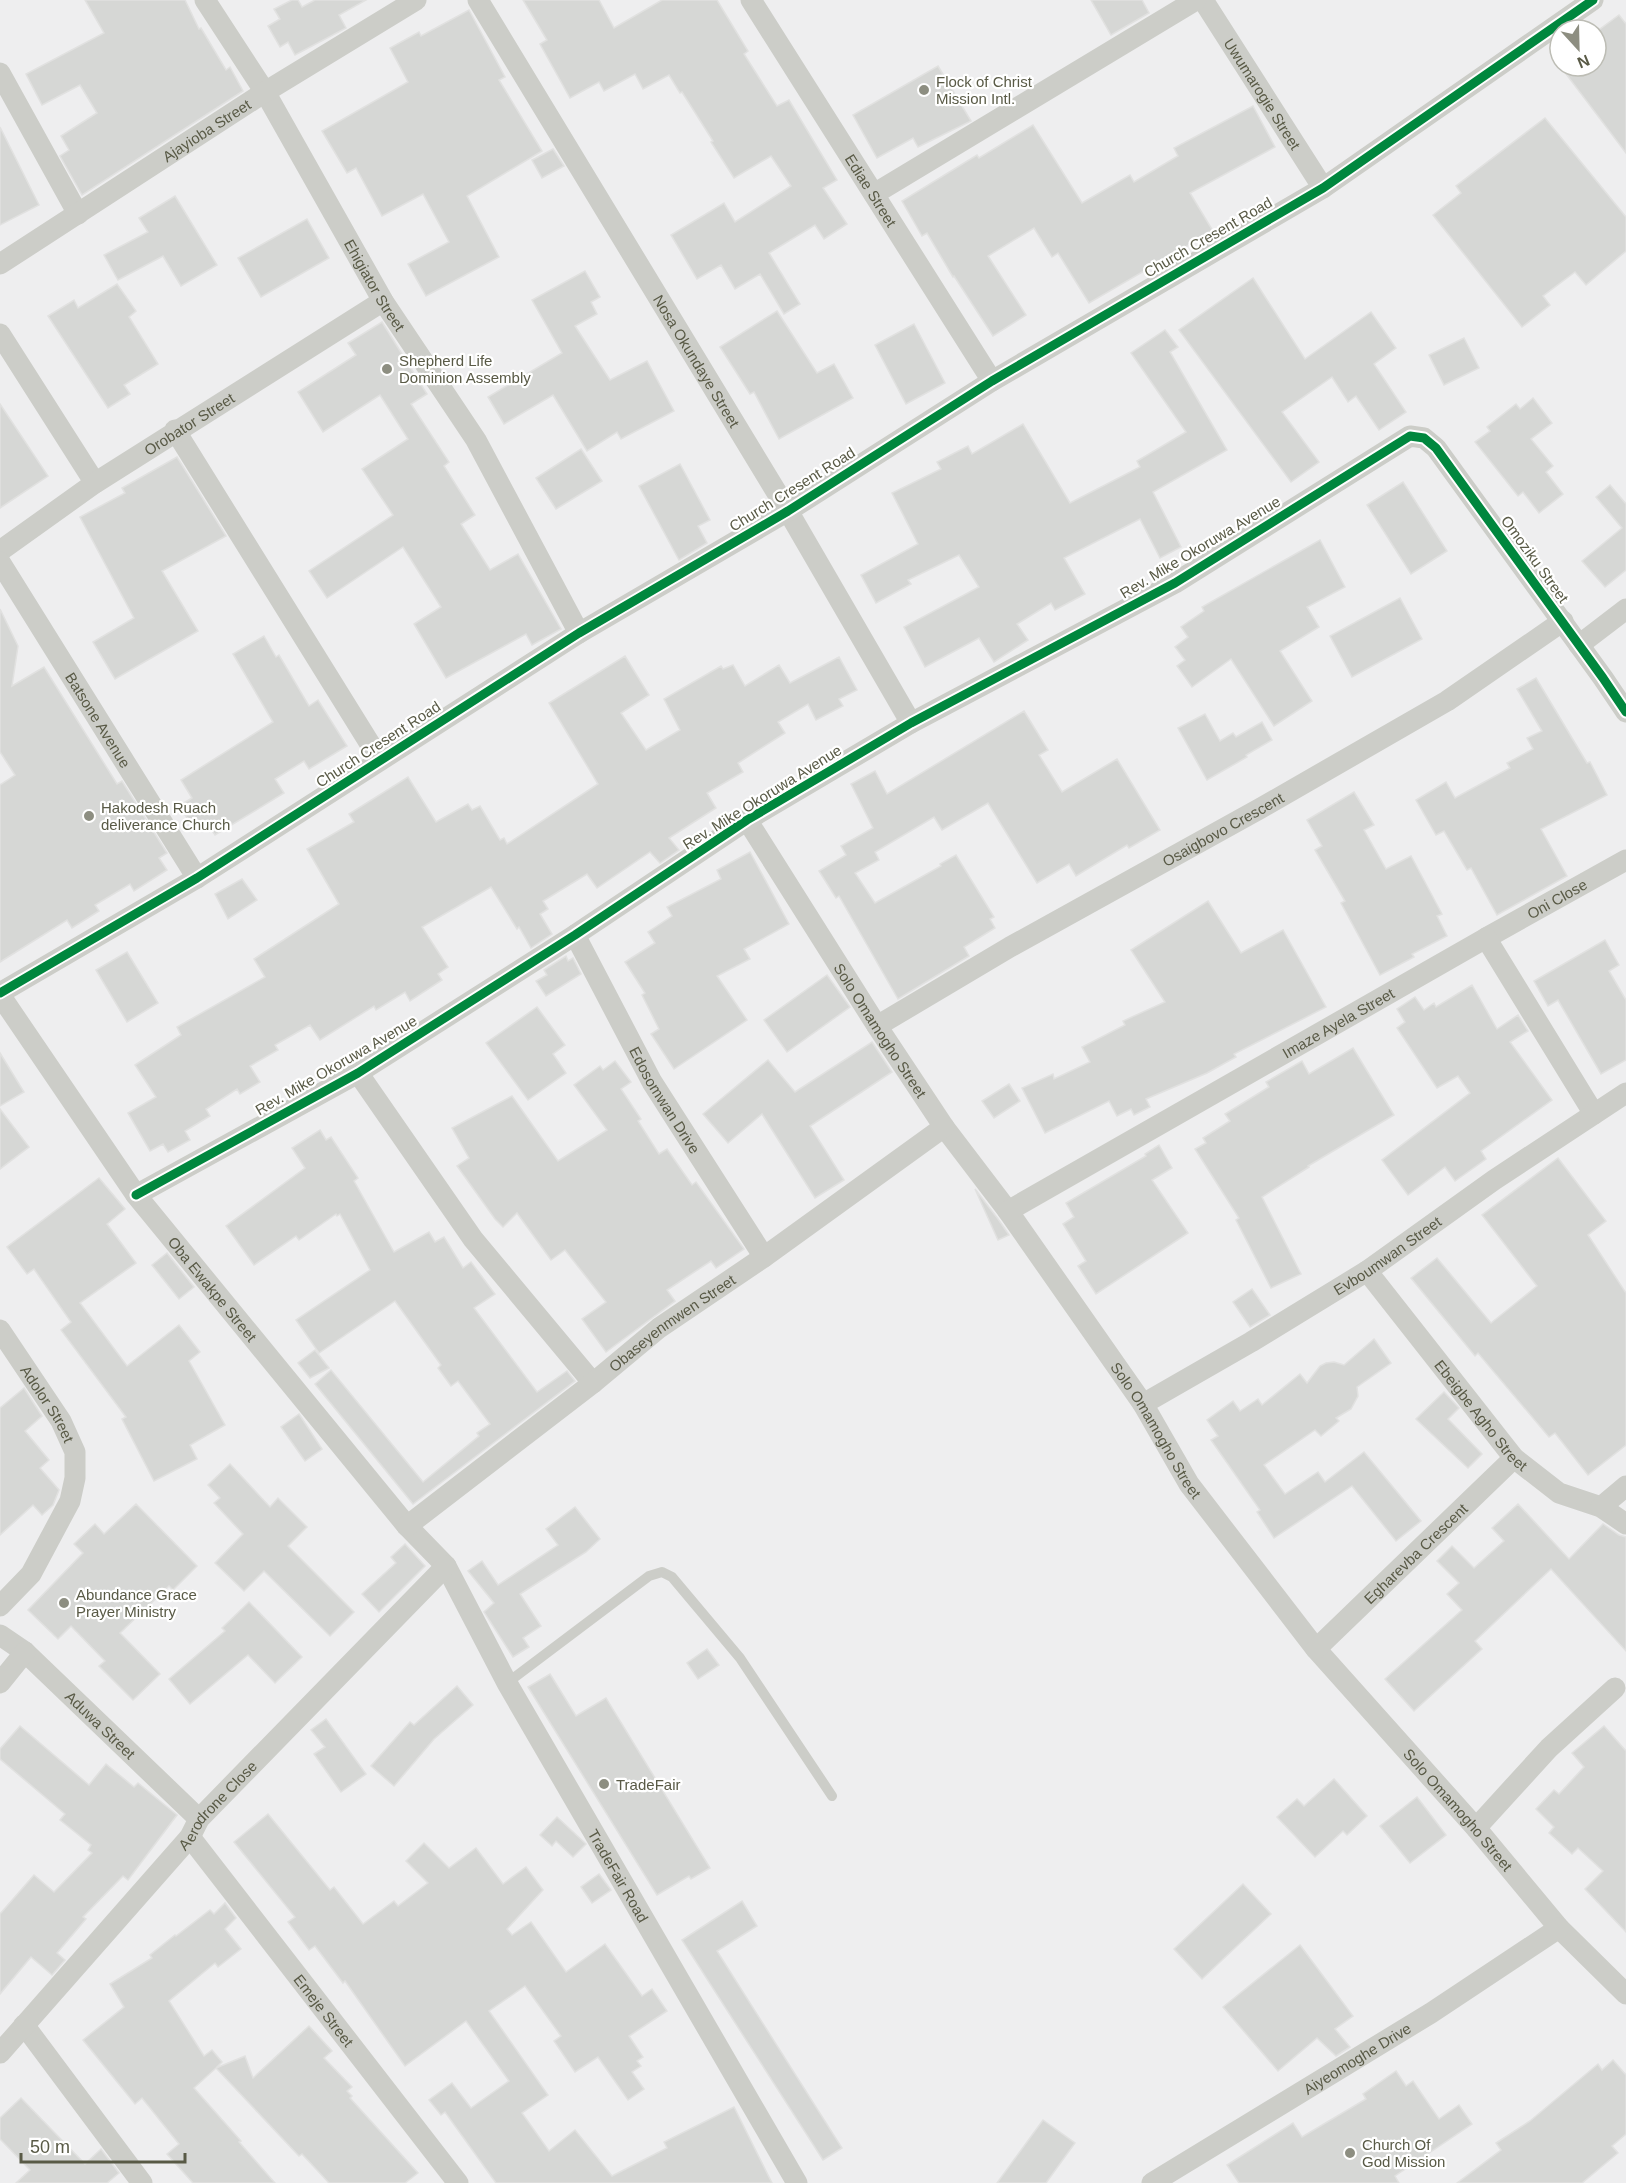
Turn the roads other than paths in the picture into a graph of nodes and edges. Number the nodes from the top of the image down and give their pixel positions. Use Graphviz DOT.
graph roads {
  1 [pos="205,0"];
  2 [pos="416,0"];
  3 [pos="478,0"];
  4 [pos="751,0"];
  5 [pos="1196,0"];
  6 [pos="1203,0"];
  7 [pos="1593,0"];
  8 [pos="0,74"];
  9 [pos="266,92"];
  10 [pos="1323,188"];
  11 [pos="874,194"];
  12 [pos="78,214"];
  13 [pos="0,264"];
  14 [pos="383,301"];
  15 [pos="0,334"];
  16 [pos="992,381"];
  17 [pos="175,430"];
  18 [pos="1410,436"];
  19 [pos="95,483"];
  20 [pos="788,511"];
  21 [pos="0,551"];
  22 [pos="0,562"];
  23 [pos="1626,609"];
  24 [pos="1563,621"];
  25 [pos="579,633"];
  26 [pos="1580,645"];
  27 [pos="1626,712"];
  28 [pos="911,723"];
  29 [pos="380,760"];
  30 [pos="747,820"];
  31 [pos="1626,860"];
  32 [pos="197,878"];
  33 [pos="575,935"];
  34 [pos="1486,938"];
  35 [pos="0,994"];
  36 [pos="877,1026"];
  37 [pos="358,1073"];
  38 [pos="1626,1093"];
  39 [pos="1594,1114"];
  40 [pos="944,1127"];
  41 [pos="136,1195"];
  42 [pos="1008,1211"];
  43 [pos="764,1257"];
  44 [pos="1367,1271"];
  45 [pos="0,1330"];
  46 [pos="593,1383"];
  47 [pos="1143,1404"];
  48 [pos="1514,1458"];
  49 [pos="1626,1486"];
  50 [pos="1601,1507"];
  51 [pos="1626,1524"];
  52 [pos="407,1526"];
  53 [pos="446,1566"];
  54 [pos="0,1606"];
  55 [pos="0,1635"];
  56 [pos="1316,1649"];
  57 [pos="25,1652"];
  58 [pos="0,1683"];
  59 [pos="507,1683"];
  60 [pos="1615,1688"];
  61 [pos="832,1796"];
  62 [pos="195,1828"];
  63 [pos="1476,1828"];
  64 [pos="1559,1928"];
  65 [pos="1626,1994"];
  66 [pos="24,2025"];
  67 [pos="0,2053"];
  68 [pos="1188,2175"];
  69 [pos="142,2183"];
  70 [pos="458,2183"];
  71 [pos="797,2183"];
  72 [pos="1152,2183"];
  1 -- 9 [label="street, Ehigiator Street"];
  2 -- 9 [label="street, Ajayioba Street"];
  3 -- 20 [label="street, Nosa Okundaye Street"];
  4 -- 11 [label="street, Ediae Street"];
  5 -- 11 [label="street"];
  6 -- 10 [label="street, Uwumarogie Street"];
  7 -- 10 [label="street, Church Cresent Road"];
  8 -- 12 [label="street"];
  9 -- 12 [label="street, Ajayioba Street"];
  9 -- 14 [label="street, Ehigiator Street"];
  10 -- 16 [label="street, Church Cresent Road"];
  11 -- 16 [label="street, Ediae Street"];
  12 -- 13 [label="street, Ajayioba Street"];
  14 -- 17 [label="street, Orobator Street"];
  14 -- 25 [label="street, Ehigiator Street"];
  15 -- 19 [label="street"];
  16 -- 20 [label="street, Church Cresent Road"];
  17 -- 19 [label="street, Orobator Street"];
  17 -- 29 [label="street"];
  18 -- 24 [label="street, Omoziku Street"];
  18 -- 28 [label="street, Rev. Mike Okoruwa Avenue"];
  19 -- 21 [label="street, Orobator Street"];
  20 -- 25 [label="street, Church Cresent Road"];
  20 -- 28 [label="street, Nosa Okundaye Street"];
  22 -- 32 [label="street, Batsone Avenue"];
  23 -- 26 [label="street"];
  24 -- 26 [label="street, Omoziku Street"];
  24 -- 36 [label="street, Osaigbovo Crescent"];
  25 -- 29 [label="street, Church Cresent Road"];
  26 -- 27 [label="street, Omoziku Street"];
  28 -- 30 [label="street, Rev. Mike Okoruwa Avenue"];
  29 -- 32 [label="street, Church Cresent Road"];
  30 -- 33 [label="street, Rev. Mike Okoruwa Avenue"];
  30 -- 36 [label="street, Solo Omamogho Street"];
  31 -- 34 [label="street, Oni Close"];
  32 -- 35 [label="street, Church Cresent Road"];
  33 -- 37 [label="street, Rev. Mike Okoruwa Avenue"];
  33 -- 43 [label="street, Edosomwan Drive"];
  34 -- 39 [label="street"];
  34 -- 42 [label="street, Imaze Ayela Street"];
  35 -- 41 [label="street, Oba Ewakpe Street"];
  36 -- 40 [label="street, Solo Omamogho Street"];
  37 -- 41 [label="street, Rev. Mike Okoruwa Avenue"];
  37 -- 46 [label="street"];
  38 -- 39 [label="street, Evboumwan Street"];
  39 -- 44 [label="street, Evboumwan Street"];
  40 -- 42 [label="street, Solo Omamogho Street"];
  40 -- 43 [label="street, Obaseyenmwen Street"];
  41 -- 52 [label="street, Oba Ewakpe Street"];
  42 -- 47 [label="street, Solo Omamogho Street"];
  43 -- 46 [label="street, Obaseyenmwen Street"];
  44 -- 47 [label="street, Evboumwan Street"];
  44 -- 48 [label="street, Ebeigbe Agho Street"];
  45 -- 54 [label="street, Adolor Street"];
  46 -- 52 [label="street, Obaseyenmwen Street"];
  47 -- 56 [label="street, Solo Omamogho Street"];
  48 -- 50 [label="street, Ebeigbe Agho Street"];
  48 -- 56 [label="street, Egharevba Crescent"];
  49 -- 50 [label="street"];
  50 -- 51 [label="street, Ebeigbe Agho Street"];
  52 -- 53 [label="street, Oba Ewakpe Street"];
  53 -- 59 [label="street, TradeFair Road"];
  53 -- 62 [label="street, Aerodrone Close"];
  55 -- 57 [label="street, Aduwa Street"];
  56 -- 63 [label="street, Solo Omamogho Street"];
  57 -- 58 [label="street"];
  57 -- 62 [label="street, Aduwa Street"];
  59 -- 61 [label="lane"];
  59 -- 71 [label="street, TradeFair Road"];
  60 -- 63 [label="street"];
  62 -- 66 [label="street, Aerodrone Close"];
  62 -- 70 [label="street, Emeje Street"];
  63 -- 64 [label="street, Solo Omamogho Street"];
  64 -- 65 [label="street, Solo Omamogho Street"];
  64 -- 68 [label="street, Aiyeomoghe Drive"];
  66 -- 67 [label="street, Aerodrone Close"];
  66 -- 69 [label="street"];
  68 -- 72 [label="street, Aiyeomoghe Drive"];
}
